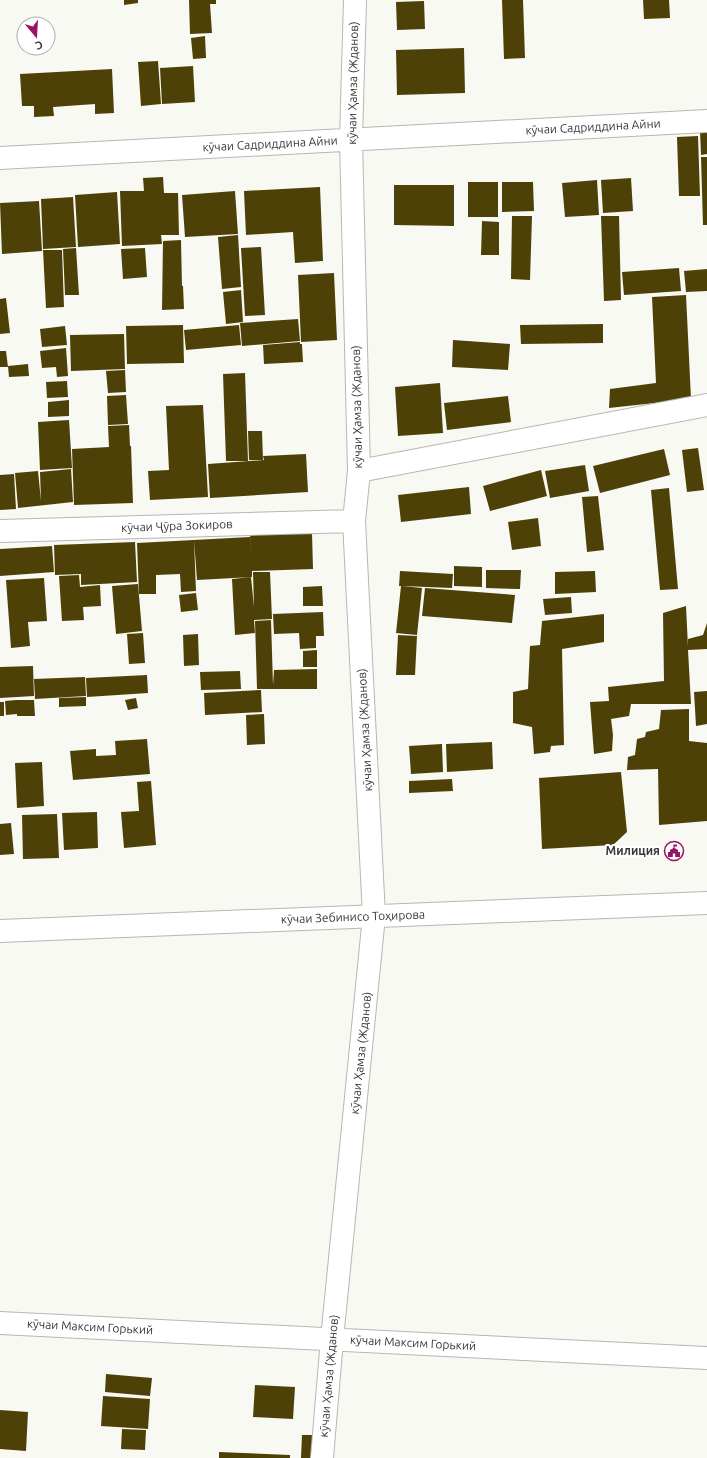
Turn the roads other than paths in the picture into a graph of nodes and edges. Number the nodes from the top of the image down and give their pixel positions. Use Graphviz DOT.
graph roads {
  1 [pos="355,0"];
  2 [pos="707,121"];
  3 [pos="351,139"];
  4 [pos="0,158"];
  5 [pos="707,405"];
  6 [pos="359,471"];
  7 [pos="354,521"];
  8 [pos="0,532"];
  9 [pos="707,903"];
  10 [pos="374,916"];
  11 [pos="0,931"];
  12 [pos="0,1323"];
  13 [pos="332,1339"];
  14 [pos="707,1358"];
  15 [pos="322,1458"];
  1 -- 3 [label="street, кӯчаи Ҳамза (Жданов)"];
  2 -- 3 [label="street, кӯчаи Садриддина Айни"];
  3 -- 4 [label="street, кӯчаи Садриддина Айни"];
  3 -- 6 [label="street, кӯчаи Ҳамза (Жданов)"];
  5 -- 6 [label="street"];
  6 -- 7 [label="street, кӯчаи Ҳамза (Жданов)"];
  7 -- 8 [label="street, кӯчаи Ҷӯра Зокиров"];
  7 -- 10 [label="street, кӯчаи Ҳамза (Жданов)"];
  9 -- 10 [label="street, кӯчаи Зебинисо Тоҳирова"];
  10 -- 11 [label="street, кӯчаи Зебинисо Тоҳирова"];
  10 -- 13 [label="street, кӯчаи Ҳамза (Жданов)"];
  12 -- 13 [label="street, кӯчаи Максим Горький"];
  13 -- 14 [label="street, кӯчаи Максим Горький"];
  13 -- 15 [label="street, кӯчаи Ҳамза (Жданов)"];
}
